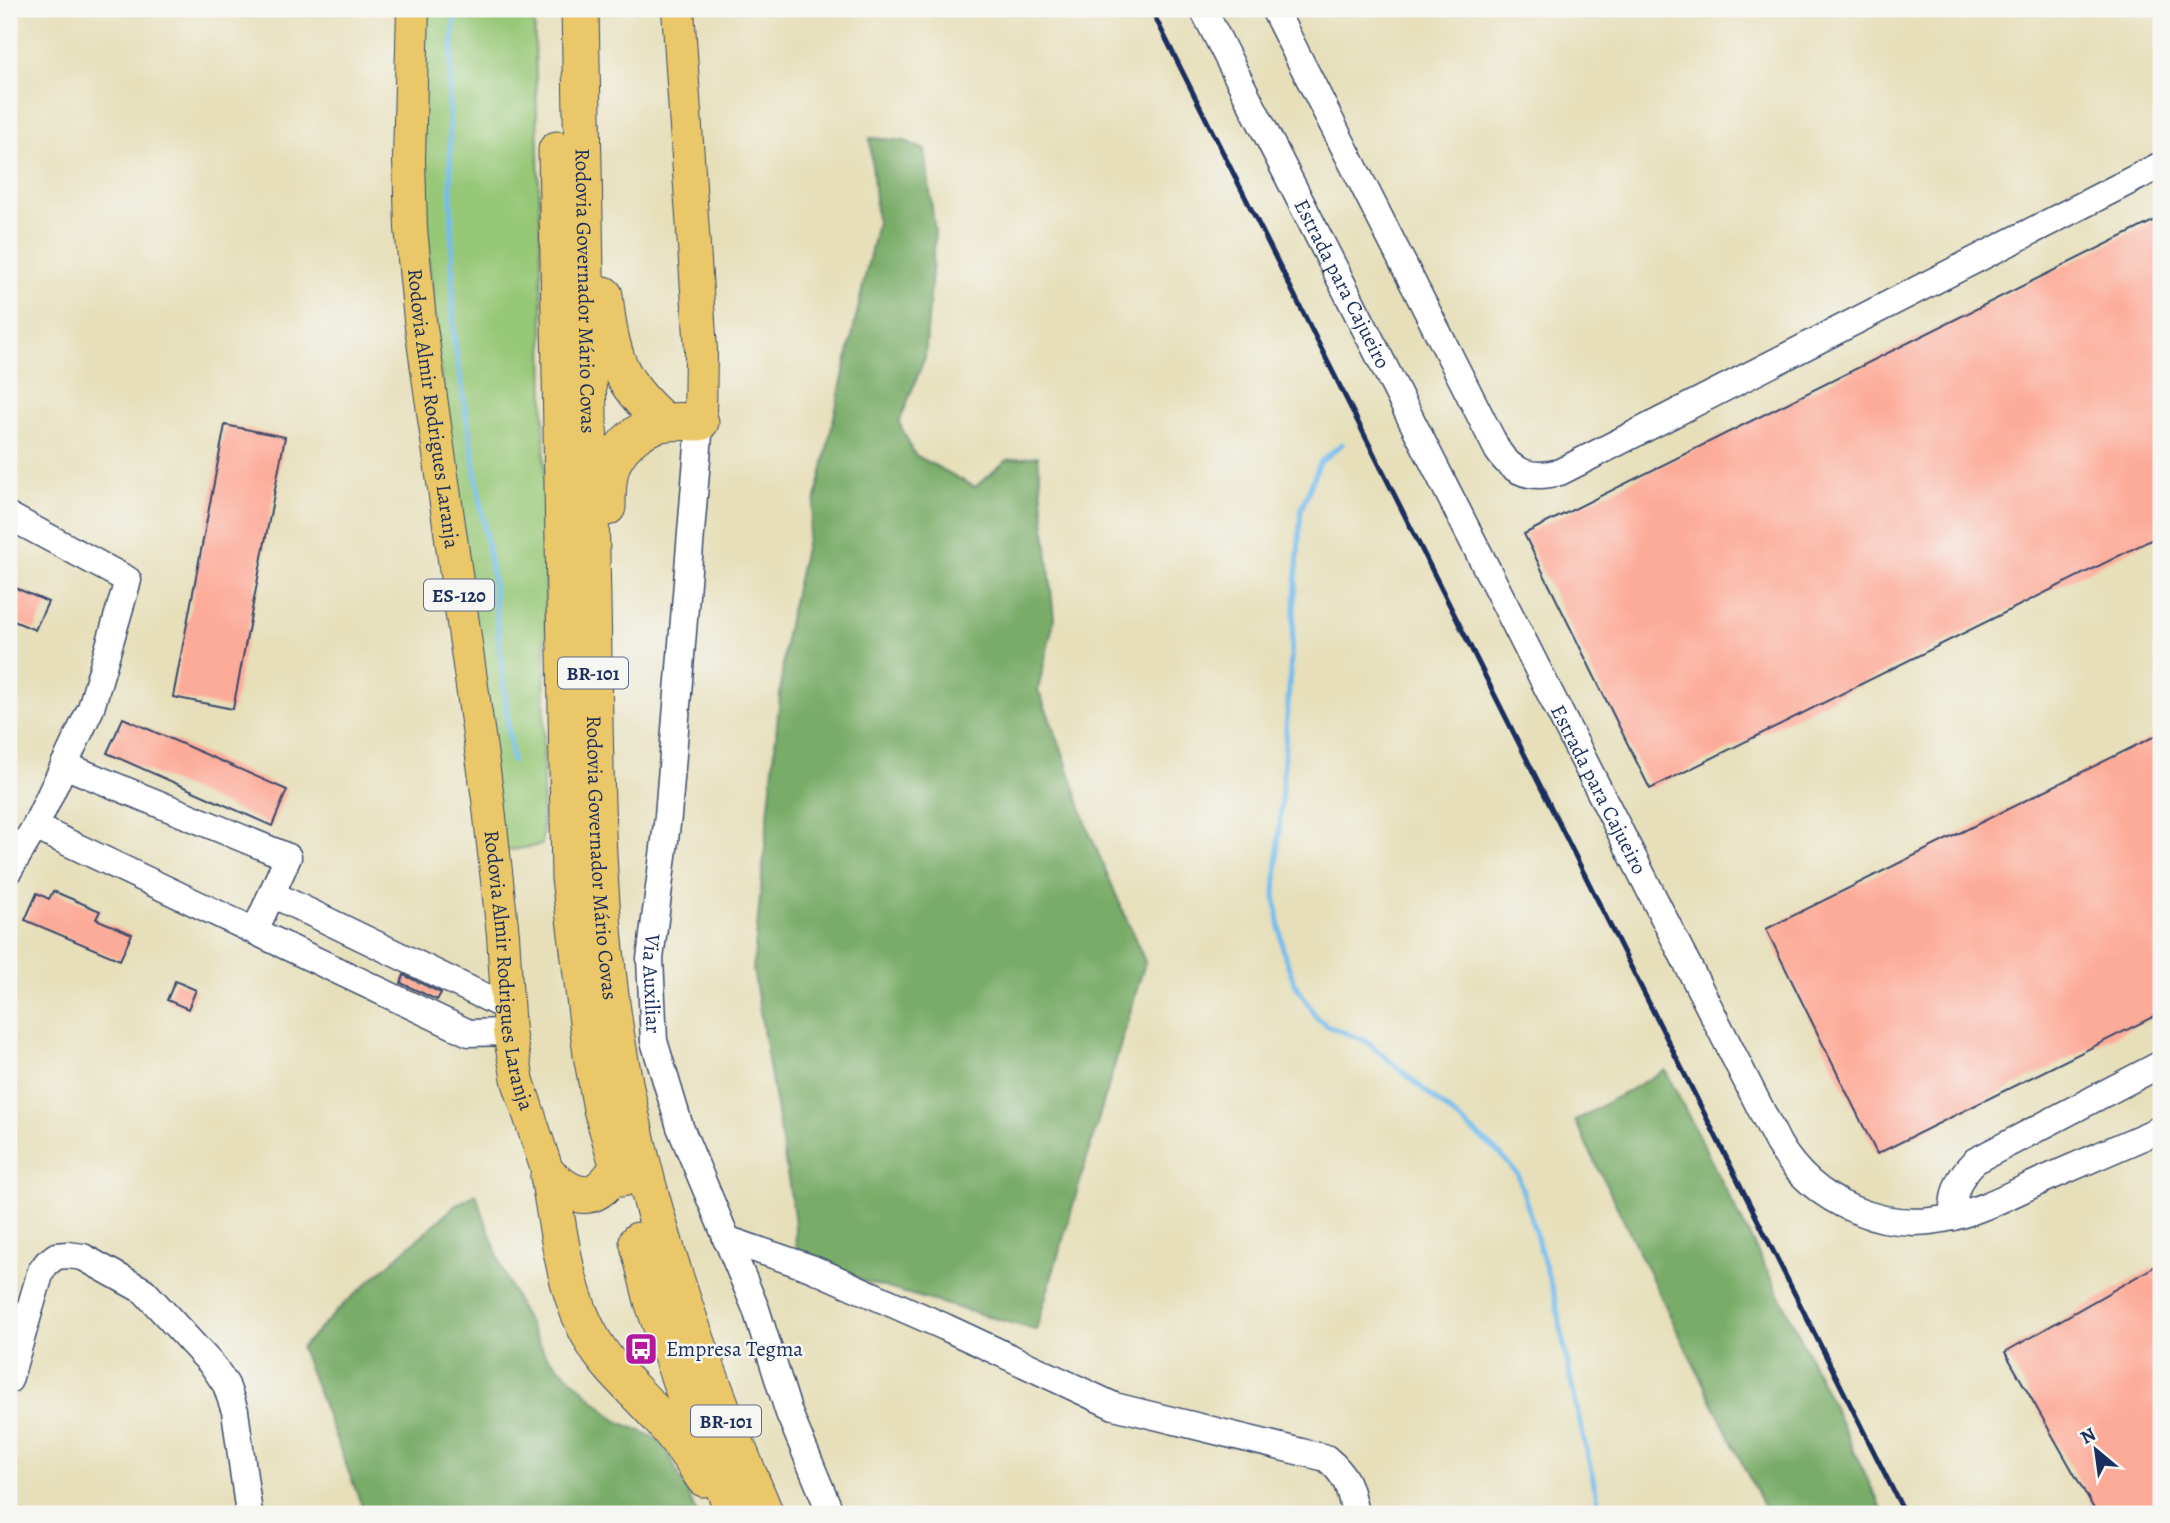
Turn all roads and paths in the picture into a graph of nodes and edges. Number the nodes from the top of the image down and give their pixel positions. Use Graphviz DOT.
graph roads {
  1 [pos="413,9"];
  2 [pos="555,9"];
  3 [pos="580,9"];
  4 [pos="678,9"];
  5 [pos="1203,9"];
  6 [pos="1274,9"];
  7 [pos="582,134"];
  8 [pos="2161,165"];
  9 [pos="664,422"];
  10 [pos="700,422"];
  11 [pos="9,516"];
  12 [pos="593,651"];
  13 [pos="64,765"];
  14 [pos="35,827"];
  15 [pos="9,870"];
  16 [pos="272,894"];
  17 [pos="255,931"];
  18 [pos="508,1020"];
  19 [pos="2161,1064"];
  20 [pos="2161,1129"];
  21 [pos="619,1167"];
  22 [pos="549,1176"];
  23 [pos="1953,1217"];
  24 [pos="726,1238"];
  25 [pos="9,1380"];
  26 [pos="250,1514"];
  27 [pos="727,1514"];
  28 [pos="735,1514"];
  29 [pos="765,1514"];
  30 [pos="831,1514"];
  31 [pos="1355,1514"];
  1 -- 18 [label="main road, Rodovia Almir Rodrigues Laranja / ES-120"];
  2 -- 21 [label="highway, Rodovia Governador Mário Covas / BR-101"];
  3 -- 7 [label="highway, Rodovia Governador Mário Covas / BR-101"];
  4 -- 10 [label="main road"];
  5 -- 23 [label="street, Estrada para Cajueiro"];
  6 -- 8 [label="street"];
  7 -- 9 [label="highway"];
  7 -- 12 [label="highway, Rodovia Governador Mário Covas / BR-101"];
  9 -- 10 [label="highway"];
  9 -- 12 [label="highway"];
  10 -- 24 [label="street, Via Auxiliar"];
  11 -- 13 [label="street"];
  12 -- 29 [label="highway, Rodovia Governador Mário Covas / BR-101"];
  13 -- 14 [label="street"];
  13 -- 16 [label="street"];
  14 -- 15 [label="street"];
  14 -- 17 [label="street"];
  16 -- 17 [label="street"];
  16 -- 18 [label="street"];
  17 -- 18 [label="street"];
  18 -- 22 [label="main road, Rodovia Almir Rodrigues Laranja / ES-120"];
  19 -- 23 [label="street"];
  20 -- 23 [label="street, Estrada para Cajueiro"];
  21 -- 22 [label="highway"];
  21 -- 28 [label="highway, Rodovia Governador Mário Covas / BR-101"];
  22 -- 27 [label="highway"];
  24 -- 30 [label="street, Via Auxiliar"];
  24 -- 31 [label="street"];
  25 -- 26 [label="street"];
}
